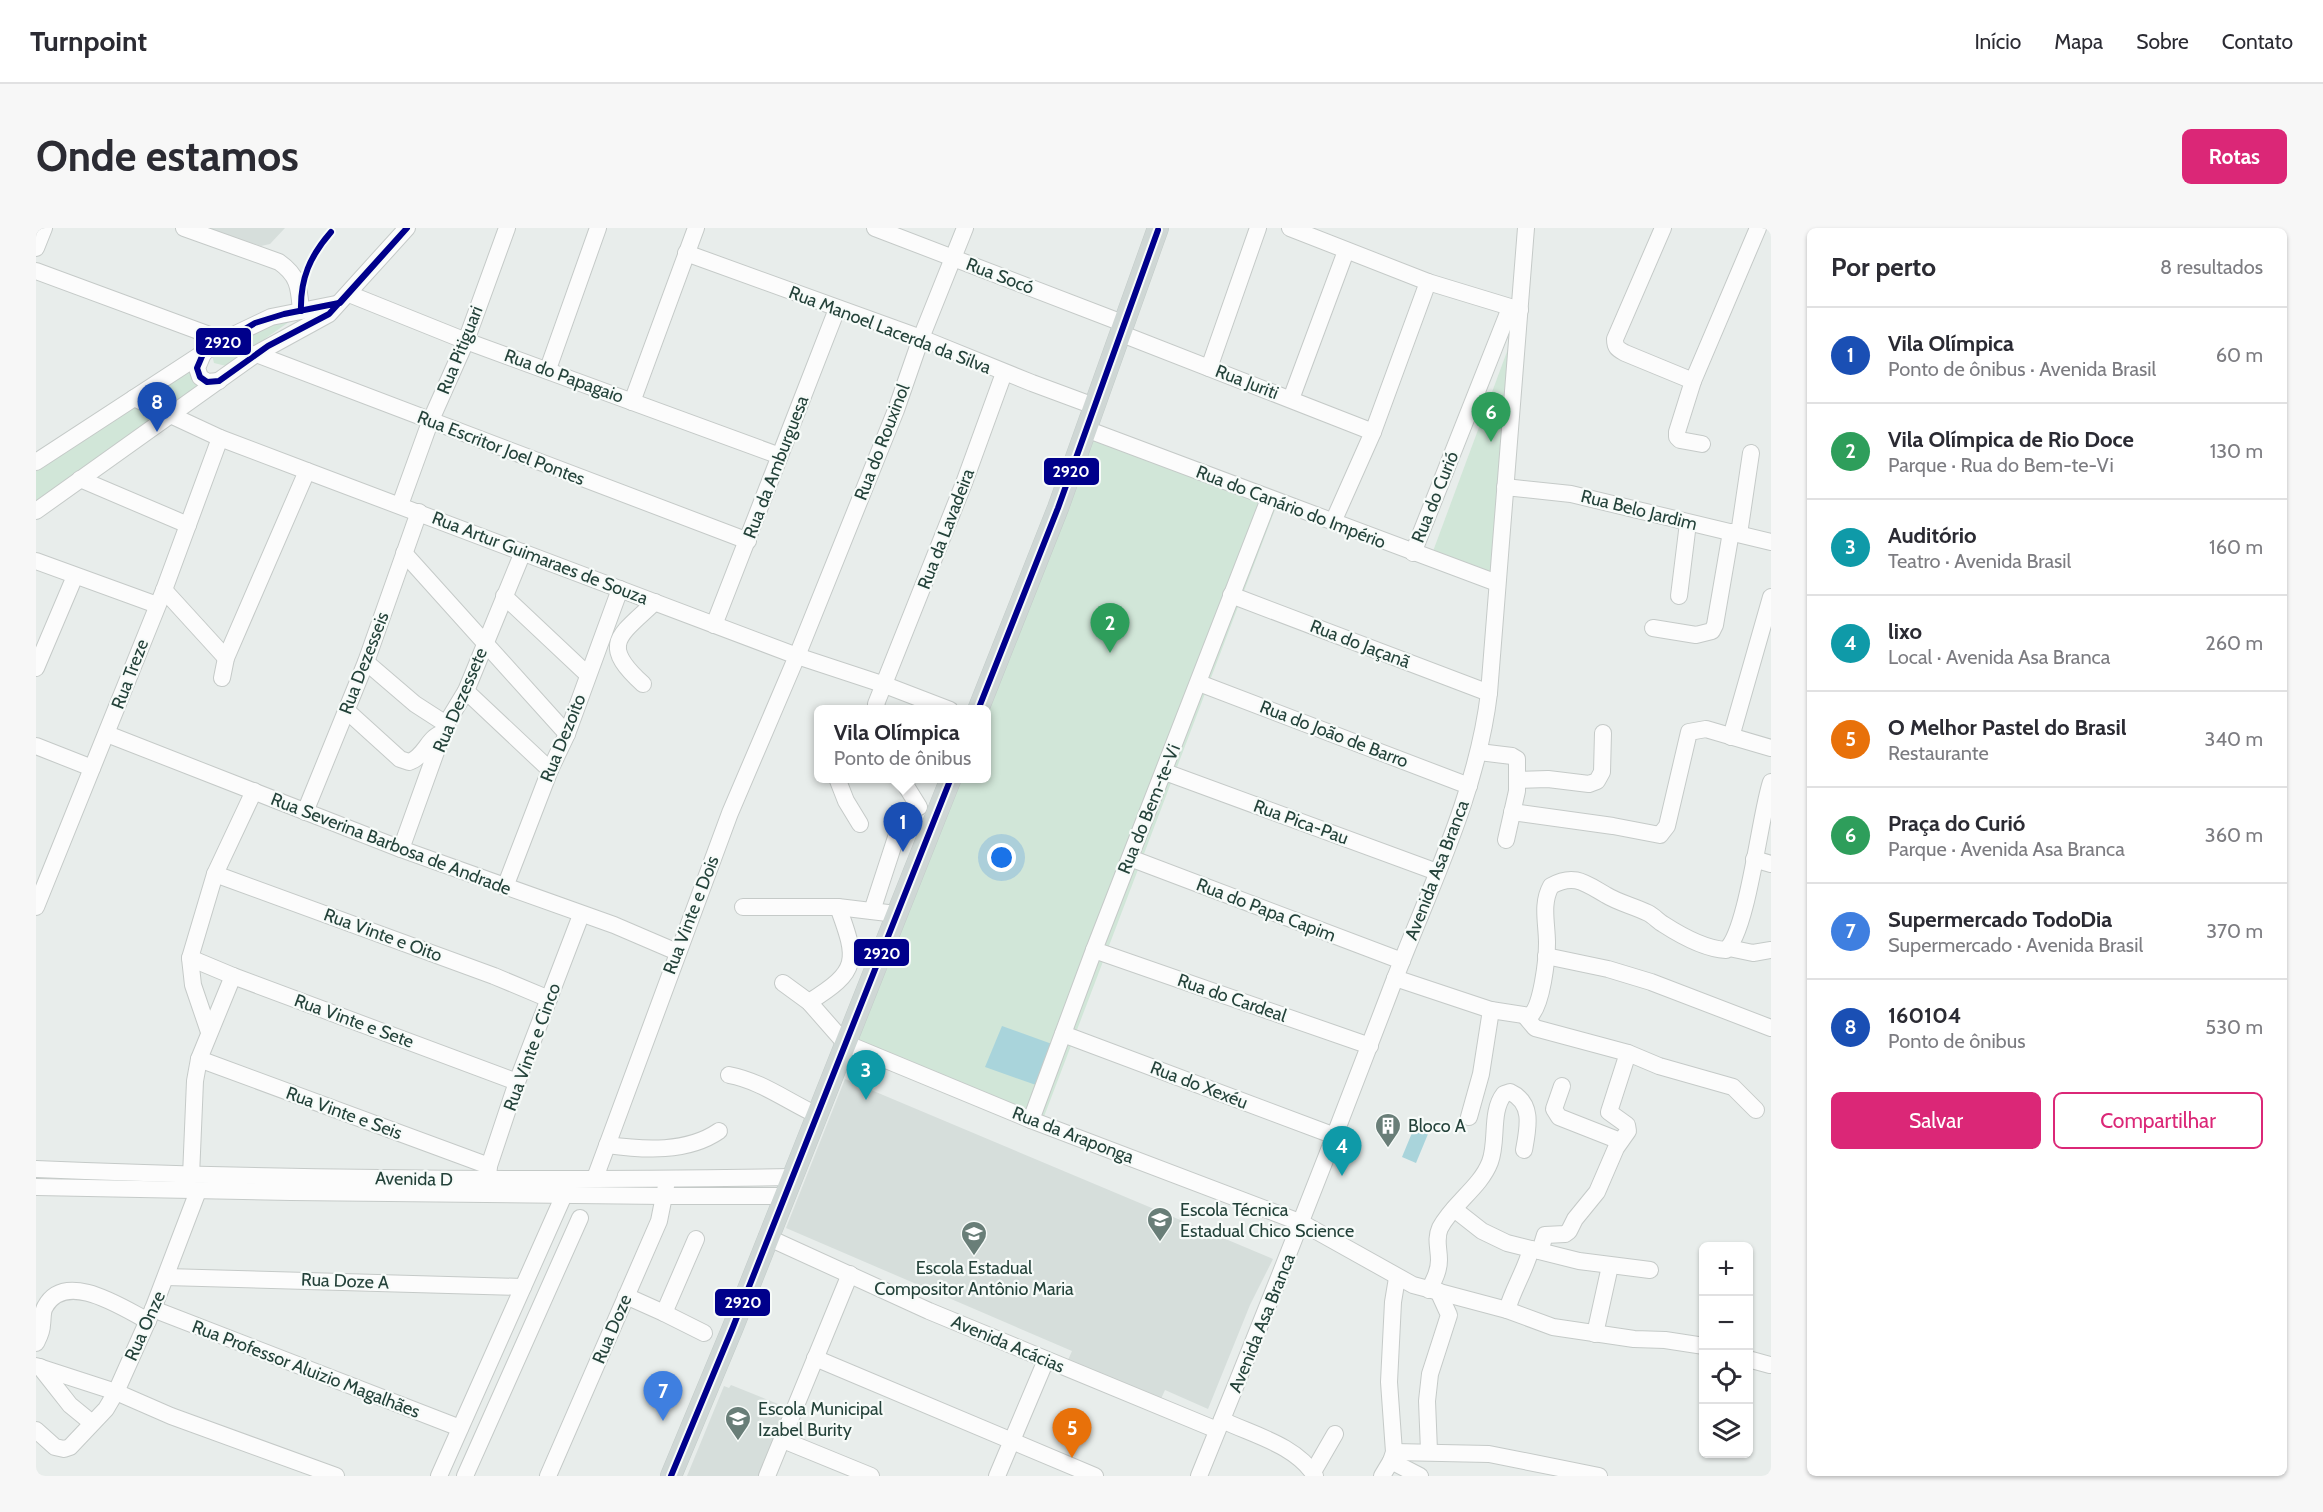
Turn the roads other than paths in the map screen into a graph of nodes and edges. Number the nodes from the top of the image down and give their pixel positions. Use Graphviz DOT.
graph roads {
  1 [pos="44,228"];
  2 [pos="184,228"];
  3 [pos="407,228"];
  4 [pos="507,228"];
  5 [pos="598,228"];
  6 [pos="696,228"];
  7 [pos="875,228"];
  8 [pos="965,228"];
  9 [pos="1258,228"];
  10 [pos="1290,228"];
  11 [pos="1526,228"];
  12 [pos="1663,228"];
  13 [pos="1758,228"];
  14 [pos="1156,229"];
  15 [pos="36,248"];
  16 [pos="1346,251"];
  17 [pos="686,253"];
  18 [pos="953,258"];
  19 [pos="37,273"];
  20 [pos="1428,282"];
  21 [pos="344,299"];
  22 [pos="837,309"];
  23 [pos="1515,309"];
  24 [pos="301,311"];
  25 [pos="1124,329"];
  26 [pos="921,338"];
  27 [pos="223,340"];
  28 [pos="466,341"];
  29 [pos="262,350"];
  30 [pos="203,354"];
  31 [pos="1209,368"];
  32 [pos="548,369"];
  33 [pos="1004,373"];
  34 [pos="219,381"];
  35 [pos="1693,381"];
  36 [pos="134,398"];
  37 [pos="1291,399"];
  38 [pos="632,402"];
  39 [pos="1094,406"];
  40 [pos="171,415"];
  41 [pos="430,422"];
  42 [pos="1086,429"];
  43 [pos="1373,432"];
  44 [pos="220,438"];
  45 [pos="1702,444"];
  46 [pos="1751,453"];
  47 [pos="780,456"];
  48 [pos="36,462"];
  49 [pos="307,471"];
  50 [pos="80,479"];
  51 [pos="1505,487"];
  52 [pos="1269,499"];
  53 [pos="400,505"];
  54 [pos="36,512"];
  55 [pos="419,512"];
  56 [pos="1333,522"];
  57 [pos="1688,523"];
  58 [pos="189,525"];
  59 [pos="1735,533"];
  60 [pos="748,541"];
  61 [pos="1771,542"];
  62 [pos="523,552"];
  63 [pos="404,553"];
  64 [pos="1413,553"];
  65 [pos="36,561"];
  66 [pos="75,576"];
  67 [pos="1497,584"];
  68 [pos="620,589"];
  69 [pos="1231,595"];
  70 [pos="504,596"];
  71 [pos="1679,596"];
  72 [pos="160,597"];
  73 [pos="1771,597"];
  74 [pos="655,602"];
  75 [pos="714,625"];
  76 [pos="1653,628"];
  77 [pos="485,640"];
  78 [pos="797,656"];
  79 [pos="226,658"];
  80 [pos="366,662"];
  81 [pos="36,669"];
  82 [pos="588,675"];
  83 [pos="222,678"];
  84 [pos="1199,683"];
  85 [pos="643,684"];
  86 [pos="885,685"];
  87 [pos="466,691"];
  88 [pos="1489,693"];
  89 [pos="875,705"];
  90 [pos="937,705"];
  91 [pos="980,705"];
  92 [pos="345,710"];
  93 [pos="445,728"];
  94 [pos="1604,733"];
  95 [pos="107,734"];
  96 [pos="567,734"];
  97 [pos="1731,737"];
  98 [pos="36,746"];
  99 [pos="1771,748"];
  100 [pos="1479,752"];
  101 [pos="92,768"];
  102 [pos="550,770"];
  103 [pos="1165,772"];
  104 [pos="1518,780"];
  105 [pos="1771,782"];
  106 [pos="839,783"];
  107 [pos="905,783"];
  108 [pos="949,783"];
  109 [pos="1469,786"];
  110 [pos="254,791"];
  111 [pos="919,807"];
  112 [pos="305,812"];
  113 [pos="1512,812"];
  114 [pos="901,822"];
  115 [pos="860,824"];
  116 [pos="1506,840"];
  117 [pos="401,849"];
  118 [pos="1130,858"];
  119 [pos="1754,859"];
  120 [pos="1771,864"];
  121 [pos="1437,872"];
  122 [pos="215,874"];
  123 [pos="505,887"];
  124 [pos="743,907"];
  125 [pos="838,907"];
  126 [pos="36,908"];
  127 [pos="872,911"];
  128 [pos="896,914"];
  129 [pos="581,915"];
  130 [pos="1731,945"];
  131 [pos="1094,950"];
  132 [pos="1771,950"];
  133 [pos="677,952"];
  134 [pos="1546,956"];
  135 [pos="190,958"];
  136 [pos="1402,961"];
  137 [pos="233,976"];
  138 [pos="1395,978"];
  139 [pos="783,983"];
  140 [pos="549,999"];
  141 [pos="809,1002"];
  142 [pos="1491,1010"];
  143 [pos="1525,1016"];
  144 [pos="1771,1028"];
  145 [pos="209,1032"];
  146 [pos="1063,1034"];
  147 [pos="845,1043"];
  148 [pos="1370,1046"];
  149 [pos="1628,1053"];
  150 [pos="199,1059"];
  151 [pos="729,1075"];
  152 [pos="517,1082"];
  153 [pos="1562,1086"];
  154 [pos="1756,1110"];
  155 [pos="816,1115"];
  156 [pos="1469,1117"];
  157 [pos="1031,1120"];
  158 [pos="719,1131"];
  159 [pos="1335,1136"];
  160 [pos="1620,1141"];
  161 [pos="607,1145"];
  162 [pos="1524,1150"];
  163 [pos="36,1169"];
  164 [pos="489,1173"];
  165 [pos="595,1178"];
  166 [pos="667,1179"];
  167 [pos="194,1184"];
  168 [pos="292,1185"];
  169 [pos="788,1186"];
  170 [pos="36,1187"];
  171 [pos="564,1195"];
  172 [pos="664,1197"];
  173 [pos="1454,1209"];
  174 [pos="580,1218"];
  175 [pos="1302,1223"];
  176 [pos="768,1237"];
  177 [pos="696,1239"];
  178 [pos="1535,1250"];
  179 [pos="1610,1266"];
  180 [pos="1650,1270"];
  181 [pos="850,1274"];
  182 [pos="166,1277"];
  183 [pos="1397,1278"];
  184 [pos="523,1287"];
  185 [pos="1433,1290"];
  186 [pos="626,1296"];
  187 [pos="1507,1310"];
  188 [pos="664,1313"];
  189 [pos="151,1315"];
  190 [pos="704,1333"];
  191 [pos="1594,1334"];
  192 [pos="36,1342"];
  193 [pos="1699,1345"];
  194 [pos="815,1358"];
  195 [pos="1046,1360"];
  196 [pos="1753,1360"];
  197 [pos="1770,1365"];
  198 [pos="38,1367"];
  199 [pos="116,1392"];
  200 [pos="92,1423"];
  201 [pos="1220,1425"];
  202 [pos="460,1428"];
  203 [pos="36,1430"];
  204 [pos="1335,1434"];
  205 [pos="783,1440"];
  206 [pos="1012,1441"];
  207 [pos="1429,1451"];
  208 [pos="1393,1456"];
  209 [pos="1314,1474"];
  210 [pos="336,1476"];
  211 [pos="439,1476"];
  212 [pos="465,1476"];
  213 [pos="548,1476"];
  214 [pos="671,1476"];
  215 [pos="767,1476"];
  216 [pos="871,1476"];
  217 [pos="997,1476"];
  218 [pos="1095,1476"];
  219 [pos="1199,1476"];
  220 [pos="1382,1476"];
  221 [pos="1420,1476"];
  222 [pos="1599,1476"];
  1 -- 15 [label="street"];
  2 -- 24 [label="street"];
  3 -- 21 [label="street"];
  4 -- 28 [label="street, Rua Pitiguari"];
  5 -- 32 [label="street"];
  6 -- 17 [label="street"];
  7 -- 18 [label="street, Rua Socó"];
  8 -- 18 [label="street, Rua do Rouxinol"];
  9 -- 31 [label="street"];
  10 -- 16 [label="street"];
  11 -- 23 [label="street, Avenida Asa Branca"];
  12 -- 35 [label="street"];
  13 -- 35 [label="street"];
  14 -- 25 [label="main road"];
  16 -- 20 [label="street"];
  16 -- 37 [label="street"];
  17 -- 22 [label="street, Rua Manoel Lacerda da Silva"];
  17 -- 38 [label="street"];
  18 -- 25 [label="street, Rua Socó"];
  18 -- 26 [label="street, Rua do Rouxinol"];
  19 -- 27 [label="street"];
  20 -- 23 [label="street"];
  20 -- 43 [label="street"];
  21 -- 24 [label="street"];
  21 -- 28 [label="street, Rua do Papagaio"];
  21 -- 29 [label="street"];
  22 -- 26 [label="street, Rua Manoel Lacerda da Silva"];
  22 -- 47 [label="street, Rua da Amburguesa"];
  23 -- 51 [label="street, Avenida Asa Branca"];
  23 -- 64 [label="street, Rua do Curió"];
  24 -- 27 [label="street"];
  24 -- 29 [label="street"];
  25 -- 31 [label="street, Rua Juriti"];
  25 -- 39 [label="main road"];
  26 -- 33 [label="street, Rua Manoel Lacerda da Silva"];
  26 -- 78 [label="street, Rua do Rouxinol"];
  27 -- 30 [label="street"];
  28 -- 32 [label="street, Rua do Papagaio"];
  28 -- 41 [label="street, Rua Pitiguari"];
  29 -- 34 [label="street"];
  29 -- 41 [label="street, Rua Escritor Joel Pontes"];
  30 -- 34 [label="street"];
  30 -- 36 [label="street"];
  31 -- 37 [label="street, Rua Juriti"];
  32 -- 38 [label="street, Rua do Papagaio"];
  33 -- 39 [label="street, Rua Manoel Lacerda da Silva"];
  33 -- 86 [label="street, Rua da Lavadeira"];
  34 -- 40 [label="street"];
  35 -- 45 [label="street"];
  36 -- 40 [label="street, Rua Artur Guimaraes de Souza"];
  36 -- 48 [label="street"];
  37 -- 43 [label="street, Rua Juriti"];
  38 -- 47 [label="street, Rua do Papagaio"];
  39 -- 42 [label="main road"];
  40 -- 44 [label="street, Rua Artur Guimaraes de Souza"];
  40 -- 50 [label="street"];
  41 -- 53 [label="street, Rua Pitiguari"];
  41 -- 60 [label="street, Rua Escritor Joel Pontes"];
  42 -- 52 [label="street, Rua do Canário do Império"];
  42 -- 91 [label="main road"];
  43 -- 56 [label="street"];
  44 -- 49 [label="street, Rua Artur Guimaraes de Souza"];
  44 -- 58 [label="street, Rua Treze"];
  46 -- 59 [label="street"];
  47 -- 60 [label="street, Rua da Amburguesa"];
  49 -- 53 [label="street, Rua Artur Guimaraes de Souza"];
  49 -- 79 [label="street"];
  50 -- 54 [label="street"];
  50 -- 58 [label="street"];
  51 -- 57 [label="street, Rua Belo Jardim"];
  51 -- 67 [label="street, Avenida Asa Branca"];
  52 -- 56 [label="street, Rua do Canário do Império"];
  52 -- 69 [label="street, Rua do Bem-te-Vi"];
  53 -- 55 [label="street, Rua Artur Guimaraes de Souza"];
  55 -- 62 [label="street, Rua Artur Guimaraes de Souza"];
  55 -- 63 [label="street, Rua Dezesseis"];
  56 -- 64 [label="street, Rua do Canário do Império"];
  57 -- 59 [label="street, Rua Belo Jardim"];
  57 -- 71 [label="street"];
  58 -- 72 [label="street, Rua Treze"];
  59 -- 61 [label="street, Rua Belo Jardim"];
  59 -- 76 [label="street"];
  60 -- 75 [label="street, Rua da Amburguesa"];
  62 -- 68 [label="street, Rua Artur Guimaraes de Souza"];
  62 -- 70 [label="street, Rua Dezessete"];
  63 -- 77 [label="street"];
  63 -- 80 [label="street, Rua Dezesseis"];
  64 -- 67 [label="street, Rua do Canário do Império"];
  65 -- 66 [label="street"];
  66 -- 72 [label="street"];
  66 -- 81 [label="street"];
  67 -- 88 [label="street, Avenida Asa Branca"];
  68 -- 74 [label="street, Rua Artur Guimaraes de Souza"];
  68 -- 82 [label="street, Rua Dezoito"];
  69 -- 84 [label="street, Rua do Bem-te-Vi"];
  69 -- 88 [label="street, Rua do Jaçanã"];
  70 -- 77 [label="street, Rua Dezessete"];
  70 -- 82 [label="street"];
  72 -- 79 [label="street"];
  72 -- 95 [label="street, Rua Treze"];
  73 -- 97 [label="street"];
  74 -- 75 [label="street, Rua Artur Guimaraes de Souza"];
  74 -- 85 [label="street"];
  75 -- 78 [label="street, Rua Artur Guimaraes de Souza"];
  77 -- 87 [label="street, Rua Dezessete"];
  77 -- 96 [label="street"];
  78 -- 86 [label="street, Rua Artur Guimaraes de Souza"];
  78 -- 133 [label="street, Rua Vinte e Dois"];
  79 -- 83 [label="street"];
  80 -- 92 [label="street, Rua Dezesseis"];
  80 -- 93 [label="street"];
  82 -- 96 [label="street, Rua Dezoito"];
  84 -- 103 [label="street, Rua do Bem-te-Vi"];
  84 -- 109 [label="street, Rua do João de Barro"];
  86 -- 89 [label="street, Rua da Lavadeira"];
  86 -- 90 [label="street, Rua Artur Guimaraes de Souza"];
  87 -- 93 [label="street, Rua Dezessete"];
  87 -- 102 [label="street"];
  88 -- 100 [label="street, Avenida Asa Branca"];
  92 -- 93 [label="street"];
  92 -- 112 [label="street, Rua Dezesseis"];
  93 -- 117 [label="street, Rua Dezessete"];
  94 -- 104 [label="street"];
  95 -- 101 [label="street, Rua Treze"];
  95 -- 110 [label="street, Rua Severina Barbosa de Andrade"];
  96 -- 102 [label="street, Rua Dezoito"];
  97 -- 99 [label="street"];
  97 -- 113 [label="street"];
  98 -- 101 [label="street"];
  100 -- 104 [label="street"];
  100 -- 109 [label="street, Avenida Asa Branca"];
  101 -- 126 [label="street, Rua Treze"];
  102 -- 123 [label="street, Rua Dezoito"];
  103 -- 118 [label="street, Rua do Bem-te-Vi"];
  103 -- 121 [label="street, Rua Pica-Pau"];
  104 -- 113 [label="street"];
  105 -- 119 [label="street"];
  106 -- 115 [label="street"];
  107 -- 111 [label="street"];
  108 -- 128 [label="main road"];
  109 -- 121 [label="street, Avenida Asa Branca"];
  110 -- 112 [label="street, Rua Severina Barbosa de Andrade"];
  110 -- 122 [label="street"];
  112 -- 117 [label="street, Rua Severina Barbosa de Andrade"];
  113 -- 116 [label="street"];
  114 -- 127 [label="street"];
  117 -- 123 [label="street, Rua Severina Barbosa de Andrade"];
  118 -- 131 [label="street, Rua do Bem-te-Vi"];
  118 -- 136 [label="street, Rua do Papa Capim"];
  119 -- 120 [label="street"];
  119 -- 130 [label="street"];
  121 -- 136 [label="street, Avenida Asa Branca"];
  122 -- 135 [label="street"];
  122 -- 140 [label="street, Rua Vinte e Oito"];
  123 -- 129 [label="street, Rua Severina Barbosa de Andrade"];
  124 -- 125 [label="street"];
  125 -- 127 [label="street"];
  125 -- 141 [label="street"];
  127 -- 128 [label="street"];
  128 -- 147 [label="main road"];
  129 -- 133 [label="street, Rua Severina Barbosa de Andrade"];
  129 -- 140 [label="street, Rua Vinte e Cinco"];
  130 -- 132 [label="street"];
  130 -- 134 [label="street"];
  131 -- 146 [label="street, Rua do Bem-te-Vi"];
  131 -- 148 [label="street, Rua do Cardeal"];
  133 -- 161 [label="street, Rua Vinte e Dois"];
  134 -- 143 [label="street"];
  134 -- 144 [label="street"];
  135 -- 137 [label="street, Rua Vinte e Sete"];
  135 -- 145 [label="street"];
  136 -- 138 [label="street, Avenida Asa Branca"];
  137 -- 145 [label="street, Rua Onze"];
  137 -- 152 [label="street, Rua Vinte e Sete"];
  138 -- 142 [label="street"];
  138 -- 148 [label="street, Avenida Asa Branca"];
  139 -- 141 [label="street"];
  140 -- 152 [label="street, Rua Vinte e Cinco"];
  141 -- 147 [label="street"];
  142 -- 143 [label="street"];
  142 -- 156 [label="street"];
  143 -- 149 [label="street"];
  145 -- 150 [label="street, Rua Onze"];
  146 -- 157 [label="street, Rua do Bem-te-Vi"];
  146 -- 159 [label="street, Rua do Xexéu"];
  147 -- 155 [label="main road"];
  147 -- 157 [label="street, Rua da Araponga"];
  148 -- 159 [label="street, Avenida Asa Branca"];
  149 -- 154 [label="street"];
  149 -- 160 [label="street"];
  150 -- 164 [label="street, Rua Vinte e Seis"];
  150 -- 167 [label="street, Rua Onze"];
  151 -- 155 [label="street"];
  152 -- 164 [label="street, Rua Vinte e Cinco"];
  153 -- 160 [label="street"];
  155 -- 169 [label="main road"];
  157 -- 175 [label="street, Rua da Araponga"];
  158 -- 161 [label="street"];
  159 -- 175 [label="street, Avenida Asa Branca"];
  160 -- 178 [label="street"];
  161 -- 165 [label="street, Rua Vinte e Dois"];
  162 -- 173 [label="street"];
  163 -- 167 [label="street, Avenida D"];
  164 -- 165 [label="street, Avenida D"];
  164 -- 168 [label="street, Avenida D"];
  165 -- 166 [label="street, Avenida D"];
  166 -- 169 [label="street, Avenida D"];
  166 -- 172 [label="street, Rua Doze"];
  167 -- 168 [label="street, Avenida D"];
  167 -- 170 [label="street, Avenida D"];
  167 -- 182 [label="street, Rua Onze"];
  168 -- 171 [label="street, Avenida D"];
  169 -- 172 [label="street, Avenida D"];
  169 -- 176 [label="main road"];
  171 -- 172 [label="street, Avenida D"];
  171 -- 184 [label="street"];
  172 -- 186 [label="street, Rua Doze"];
  173 -- 178 [label="street"];
  173 -- 185 [label="street"];
  174 -- 212 [label="street"];
  175 -- 183 [label="street, Rua da Araponga"];
  175 -- 201 [label="street, Avenida Asa Branca"];
  176 -- 181 [label="street, Avenida Acácias"];
  176 -- 214 [label="main road"];
  177 -- 188 [label="street"];
  178 -- 179 [label="street"];
  178 -- 187 [label="street"];
  179 -- 180 [label="street"];
  179 -- 191 [label="street"];
  181 -- 194 [label="street"];
  181 -- 195 [label="street, Avenida Acácias"];
  182 -- 184 [label="street, Rua Doze A"];
  182 -- 189 [label="street, Rua Onze"];
  183 -- 185 [label="street, Rua da Araponga"];
  183 -- 208 [label="street"];
  184 -- 202 [label="street"];
  185 -- 187 [label="street, Rua da Araponga"];
  185 -- 207 [label="street"];
  186 -- 188 [label="street"];
  186 -- 213 [label="street, Rua Doze"];
  187 -- 191 [label="street, Rua da Araponga"];
  188 -- 190 [label="street"];
  189 -- 192 [label="street, Rua Professor Aluizio Magalhães"];
  189 -- 199 [label="street, Rua Onze"];
  189 -- 202 [label="street, Rua Professor Aluizio Magalhães"];
  191 -- 193 [label="street, Rua da Araponga"];
  194 -- 205 [label="street"];
  194 -- 206 [label="street"];
  195 -- 201 [label="street, Avenida Acácias"];
  195 -- 206 [label="street"];
  196 -- 197 [label="street"];
  198 -- 199 [label="street"];
  198 -- 200 [label="street"];
  199 -- 200 [label="street, Rua Onze"];
  199 -- 210 [label="street"];
  200 -- 203 [label="street, Rua Onze"];
  201 -- 209 [label="street, Avenida Acácias"];
  201 -- 219 [label="street, Avenida Asa Branca"];
  202 -- 211 [label="street"];
  204 -- 209 [label="street"];
  205 -- 215 [label="street"];
  205 -- 216 [label="street"];
  206 -- 217 [label="street"];
  206 -- 218 [label="street"];
  207 -- 208 [label="street"];
  207 -- 222 [label="street"];
  208 -- 220 [label="street"];
  208 -- 221 [label="street"];
}
